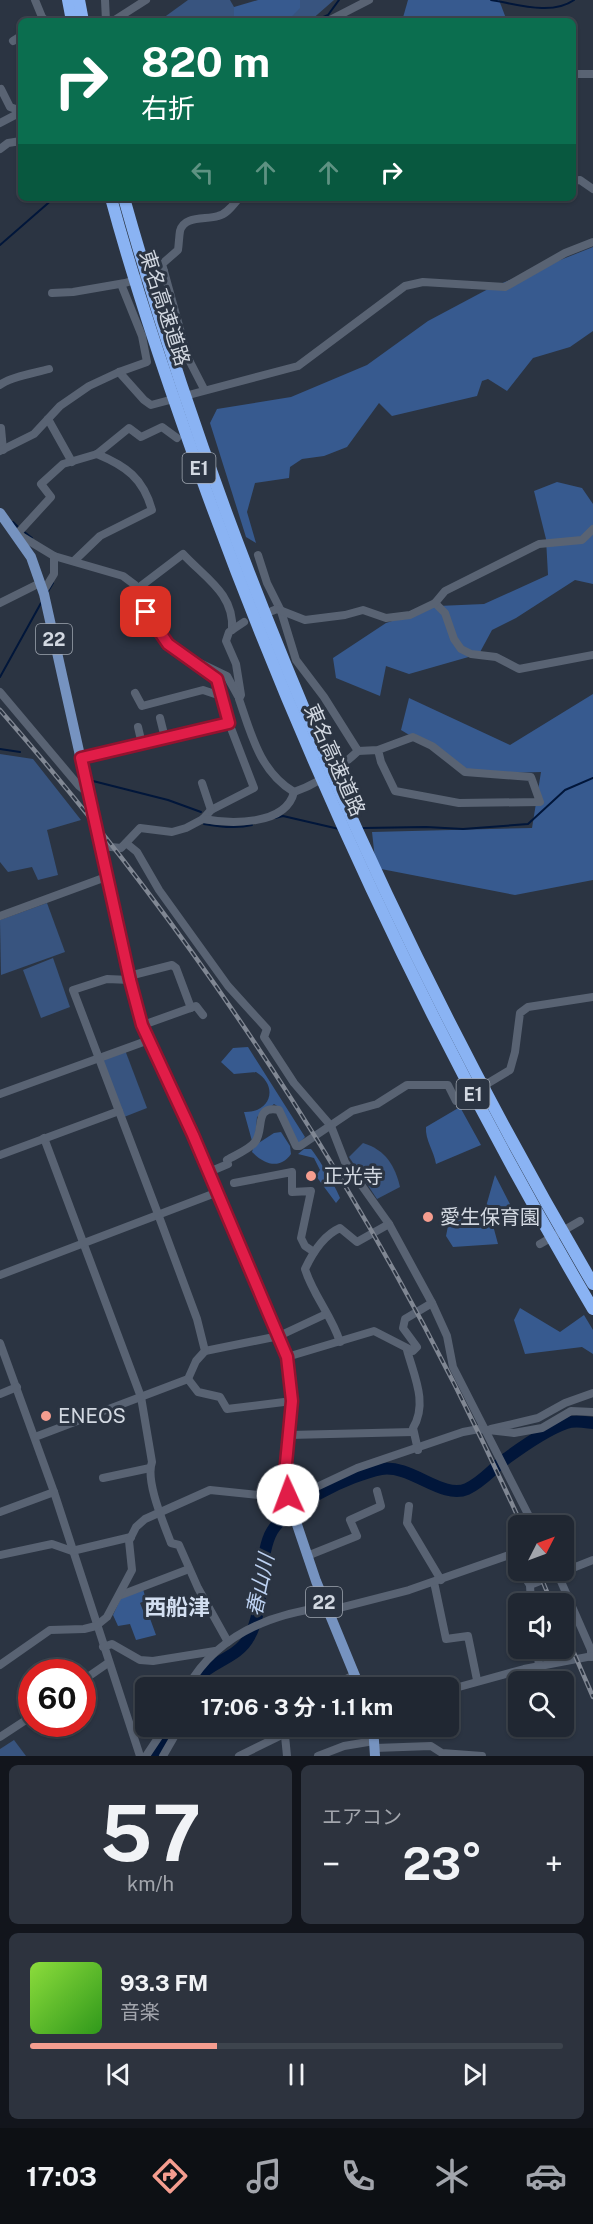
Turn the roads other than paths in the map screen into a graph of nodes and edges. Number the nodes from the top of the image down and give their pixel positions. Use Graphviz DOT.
graph roads {
  1 [pos="35,0"];
  2 [pos="68,0"];
  3 [pos="79,0"];
  4 [pos="105,0"];
  5 [pos="146,0"];
  6 [pos="369,0"];
  7 [pos="41,18"];
  8 [pos="71,18"];
  9 [pos="82,18"];
  10 [pos="106,18"];
  11 [pos="118,18"];
  12 [pos="334,18"];
  13 [pos="18,38"];
  14 [pos="13,40"];
  15 [pos="576,74"];
  16 [pos="593,74"];
  17 [pos="1,89"];
  18 [pos="18,111"];
  19 [pos="18,114"];
  20 [pos="0,123"];
  21 [pos="18,141"];
  22 [pos="0,149"];
  23 [pos="576,181"];
  24 [pos="593,189"];
  25 [pos="113,201"];
  26 [pos="124,201"];
  27 [pos="236,201"];
  28 [pos="122,215"];
  29 [pos="593,242"];
  30 [pos="162,272"];
  31 [pos="123,284"];
  32 [pos="52,293"];
  33 [pos="49,369"];
  34 [pos="119,372"];
  35 [pos="0,385"];
  36 [pos="202,391"];
  37 [pos="48,419"];
  38 [pos="1,428"];
  39 [pos="177,438"];
  40 [pos="2,450"];
  41 [pos="97,454"];
  42 [pos="72,462"];
  43 [pos="0,513"];
  44 [pos="593,529"];
  45 [pos="17,533"];
  46 [pos="258,555"];
  47 [pos="54,556"];
  48 [pos="74,561"];
  49 [pos="42,587"];
  50 [pos="137,589"];
  51 [pos="0,603"];
  52 [pos="435,603"];
  53 [pos="272,611"];
  54 [pos="281,611"];
  55 [pos="244,622"];
  56 [pos="232,630"];
  57 [pos="593,655"];
  58 [pos="197,664"];
  59 [pos="0,692"];
  60 [pos="135,693"];
  61 [pos="221,696"];
  62 [pos="239,699"];
  63 [pos="160,718"];
  64 [pos="229,723"];
  65 [pos="138,727"];
  66 [pos="165,738"];
  67 [pos="142,744"];
  68 [pos="378,750"];
  69 [pos="358,751"];
  70 [pos="81,758"];
  71 [pos="202,783"];
  72 [pos="87,784"];
  73 [pos="294,792"];
  74 [pos="211,810"];
  75 [pos="203,819"];
  76 [pos="126,843"];
  77 [pos="101,846"];
  78 [pos="106,877"];
  79 [pos="0,916"];
  80 [pos="129,978"];
  81 [pos="593,997"];
  82 [pos="191,1008"];
  83 [pos="202,1015"];
  84 [pos="142,1025"];
  85 [pos="149,1040"];
  86 [pos="98,1056"];
  87 [pos="0,1094"];
  88 [pos="119,1111"];
  89 [pos="329,1128"];
  90 [pos="44,1138"];
  91 [pos="0,1155"];
  92 [pos="209,1172"];
  93 [pos="234,1183"];
  94 [pos="218,1192"];
  95 [pos="158,1214"];
  96 [pos="580,1221"];
  97 [pos="387,1226"];
  98 [pos="84,1243"];
  99 [pos="540,1244"];
  100 [pos="314,1252"];
  101 [pos="0,1275"];
  102 [pos="593,1284"];
  103 [pos="431,1304"];
  104 [pos="593,1309"];
  105 [pos="326,1314"];
  106 [pos="279,1336"];
  107 [pos="340,1341"];
  108 [pos="0,1342"];
  109 [pos="407,1350"];
  110 [pos="205,1351"];
  111 [pos="287,1357"];
  112 [pos="188,1379"];
  113 [pos="17,1387"];
  114 [pos="593,1393"];
  115 [pos="0,1394"];
  116 [pos="141,1397"];
  117 [pos="292,1401"];
  118 [pos="593,1412"];
  119 [pos="485,1431"];
  120 [pos="413,1432"];
  121 [pos="289,1435"];
  122 [pos="35,1437"];
  123 [pos="418,1450"];
  124 [pos="150,1468"];
  125 [pos="103,1478"];
  126 [pos="377,1491"];
  127 [pos="54,1492"];
  128 [pos="290,1504"];
  129 [pos="409,1506"];
  130 [pos="0,1512"];
  131 [pos="161,1514"];
  132 [pos="528,1515"];
  133 [pos="131,1538"];
  134 [pos="72,1551"];
  135 [pos="0,1555"];
  136 [pos="508,1555"];
  137 [pos="308,1556"];
  138 [pos="593,1560"];
  139 [pos="574,1566"];
  140 [pos="189,1569"];
  141 [pos="437,1581"];
  142 [pos="527,1581"];
  143 [pos="538,1581"];
  144 [pos="561,1581"];
  145 [pos="530,1585"];
  146 [pos="530,1593"];
  147 [pos="120,1595"];
  148 [pos="327,1609"];
  149 [pos="96,1626"];
  150 [pos="228,1642"];
  151 [pos="104,1647"];
  152 [pos="215,1651"];
  153 [pos="592,1656"];
  154 [pos="538,1659"];
  155 [pos="108,1663"];
  156 [pos="0,1665"];
  157 [pos="539,1666"];
  158 [pos="96,1671"];
  159 [pos="354,1675"];
  160 [pos="195,1677"];
  161 [pos="350,1677"];
  162 [pos="477,1680"];
  163 [pos="459,1686"];
  164 [pos="18,1725"];
  165 [pos="0,1737"];
  166 [pos="159,1737"];
  167 [pos="173,1737"];
  168 [pos="273,1737"];
  169 [pos="286,1737"];
  170 [pos="374,1748"];
  171 [pos="140,1756"];
  172 [pos="146,1756"];
  173 [pos="163,1756"];
  174 [pos="239,1756"];
  175 [pos="287,1756"];
  176 [pos="318,1756"];
  177 [pos="482,1756"];
  1 -- 7 [label="street"];
  2 -- 8 [label="highway"];
  3 -- 9 [label="highway"];
  4 -- 10 [label="street"];
  5 -- 11 [label="street"];
  6 -- 12 [label="street"];
  13 -- 14 [label="street"];
  15 -- 16 [label="street"];
  17 -- 18 [label="street"];
  19 -- 20 [label="street"];
  21 -- 22 [label="street"];
  23 -- 24 [label="street"];
  25 -- 28 [label="highway, 東名高速道路 / E1"];
  26 -- 28 [label="highway, 東名高速道路 / E1"];
  27 -- 30 [label="street"];
  28 -- 102 [label="highway, 東名高速道路 / E1"];
  28 -- 104 [label="highway, 東名高速道路 / E1"];
  29 -- 36 [label="street"];
  30 -- 31 [label="street"];
  30 -- 36 [label="street"];
  31 -- 32 [label="street"];
  31 -- 34 [label="street"];
  33 -- 35 [label="street"];
  34 -- 36 [label="street"];
  34 -- 37 [label="street"];
  37 -- 40 [label="street"];
  37 -- 42 [label="street"];
  38 -- 40 [label="street"];
  39 -- 41 [label="street"];
  41 -- 42 [label="street"];
  41 -- 48 [label="street"];
  42 -- 45 [label="street"];
  43 -- 45 [label="main road, 22"];
  44 -- 52 [label="street"];
  45 -- 47 [label="street"];
  45 -- 49 [label="main road, 22"];
  46 -- 54 [label="street"];
  47 -- 48 [label="street"];
  47 -- 49 [label="street"];
  48 -- 50 [label="street"];
  49 -- 51 [label="street"];
  49 -- 70 [label="main road, 22"];
  50 -- 56 [label="street"];
  50 -- 58 [label="street"];
  52 -- 54 [label="street"];
  52 -- 57 [label="street"];
  53 -- 54 [label="street"];
  54 -- 69 [label="street"];
  55 -- 56 [label="street"];
  56 -- 62 [label="street"];
  58 -- 61 [label="street"];
  58 -- 62 [label="street"];
  59 -- 72 [label="street"];
  60 -- 61 [label="street"];
  61 -- 64 [label="street"];
  62 -- 73 [label="street"];
  63 -- 66 [label="street"];
  64 -- 66 [label="street"];
  64 -- 74 [label="street"];
  65 -- 67 [label="street"];
  66 -- 67 [label="street"];
  67 -- 70 [label="street"];
  68 -- 68 [label="street"];
  68 -- 69 [label="street"];
  69 -- 73 [label="street"];
  70 -- 72 [label="main road, 22"];
  71 -- 74 [label="street"];
  72 -- 77 [label="main road, 22"];
  73 -- 75 [label="street"];
  74 -- 75 [label="street"];
  75 -- 76 [label="street"];
  76 -- 77 [label="street"];
  76 -- 89 [label="street"];
  77 -- 78 [label="main road, 22"];
  78 -- 79 [label="street"];
  78 -- 80 [label="main road, 22"];
  80 -- 82 [label="street"];
  80 -- 84 [label="main road, 22"];
  80 -- 86 [label="street"];
  81 -- 89 [label="street"];
  82 -- 83 [label="street"];
  82 -- 84 [label="street"];
  84 -- 85 [label="main road, 22"];
  85 -- 86 [label="street"];
  85 -- 92 [label="main road, 22"];
  86 -- 87 [label="street"];
  86 -- 88 [label="street"];
  88 -- 90 [label="street"];
  88 -- 95 [label="street"];
  89 -- 92 [label="street"];
  89 -- 97 [label="street"];
  90 -- 91 [label="street"];
  90 -- 98 [label="street"];
  92 -- 94 [label="main road, 22"];
  93 -- 100 [label="street"];
  94 -- 95 [label="street"];
  94 -- 106 [label="main road, 22"];
  95 -- 98 [label="street"];
  95 -- 110 [label="street"];
  96 -- 99 [label="street"];
  97 -- 100 [label="street"];
  97 -- 103 [label="street"];
  98 -- 101 [label="street"];
  98 -- 116 [label="street"];
  100 -- 105 [label="street"];
  103 -- 109 [label="street"];
  103 -- 119 [label="street"];
  105 -- 106 [label="street"];
  105 -- 107 [label="street"];
  106 -- 110 [label="street"];
  106 -- 111 [label="main road, 22"];
  107 -- 109 [label="street"];
  107 -- 111 [label="street"];
  108 -- 113 [label="street"];
  109 -- 120 [label="street"];
  110 -- 112 [label="street"];
  111 -- 117 [label="main road, 22"];
  112 -- 116 [label="street"];
  112 -- 117 [label="street"];
  113 -- 115 [label="street"];
  113 -- 122 [label="street"];
  114 -- 119 [label="street"];
  116 -- 122 [label="street"];
  116 -- 124 [label="street"];
  117 -- 121 [label="main road, 22"];
  118 -- 119 [label="street"];
  119 -- 123 [label="street"];
  119 -- 132 [label="street"];
  120 -- 121 [label="street"];
  120 -- 123 [label="street"];
  121 -- 128 [label="main road, 22"];
  122 -- 127 [label="street"];
  123 -- 128 [label="street"];
  124 -- 125 [label="street"];
  124 -- 131 [label="street"];
  126 -- 137 [label="street"];
  127 -- 130 [label="street"];
  127 -- 134 [label="street"];
  128 -- 131 [label="street"];
  128 -- 137 [label="main road, 22"];
  129 -- 141 [label="street"];
  131 -- 133 [label="street"];
  131 -- 140 [label="street"];
  133 -- 134 [label="street"];
  133 -- 147 [label="street"];
  134 -- 135 [label="street"];
  134 -- 149 [label="street"];
  136 -- 141 [label="street"];
  137 -- 148 [label="main road, 22"];
  138 -- 139 [label="street"];
  140 -- 147 [label="street"];
  140 -- 150 [label="street"];
  141 -- 148 [label="street"];
  141 -- 162 [label="street"];
  142 -- 145 [label="street"];
  143 -- 145 [label="street"];
  144 -- 153 [label="street"];
  145 -- 146 [label="street"];
  147 -- 149 [label="street"];
  148 -- 150 [label="street"];
  148 -- 159 [label="main road, 22"];
  149 -- 151 [label="street"];
  149 -- 156 [label="street"];
  150 -- 152 [label="street"];
  151 -- 152 [label="street"];
  151 -- 155 [label="street"];
  152 -- 160 [label="street"];
  153 -- 157 [label="street"];
  154 -- 157 [label="street"];
  155 -- 158 [label="street"];
  155 -- 171 [label="street"];
  157 -- 162 [label="street"];
  159 -- 161 [label="street"];
  162 -- 163 [label="street"];
  164 -- 165 [label="street"];
  166 -- 172 [label="street"];
  167 -- 173 [label="street"];
  168 -- 174 [label="street"];
  169 -- 175 [label="street"];
  170 -- 176 [label="street"];
  170 -- 177 [label="street"];
}
